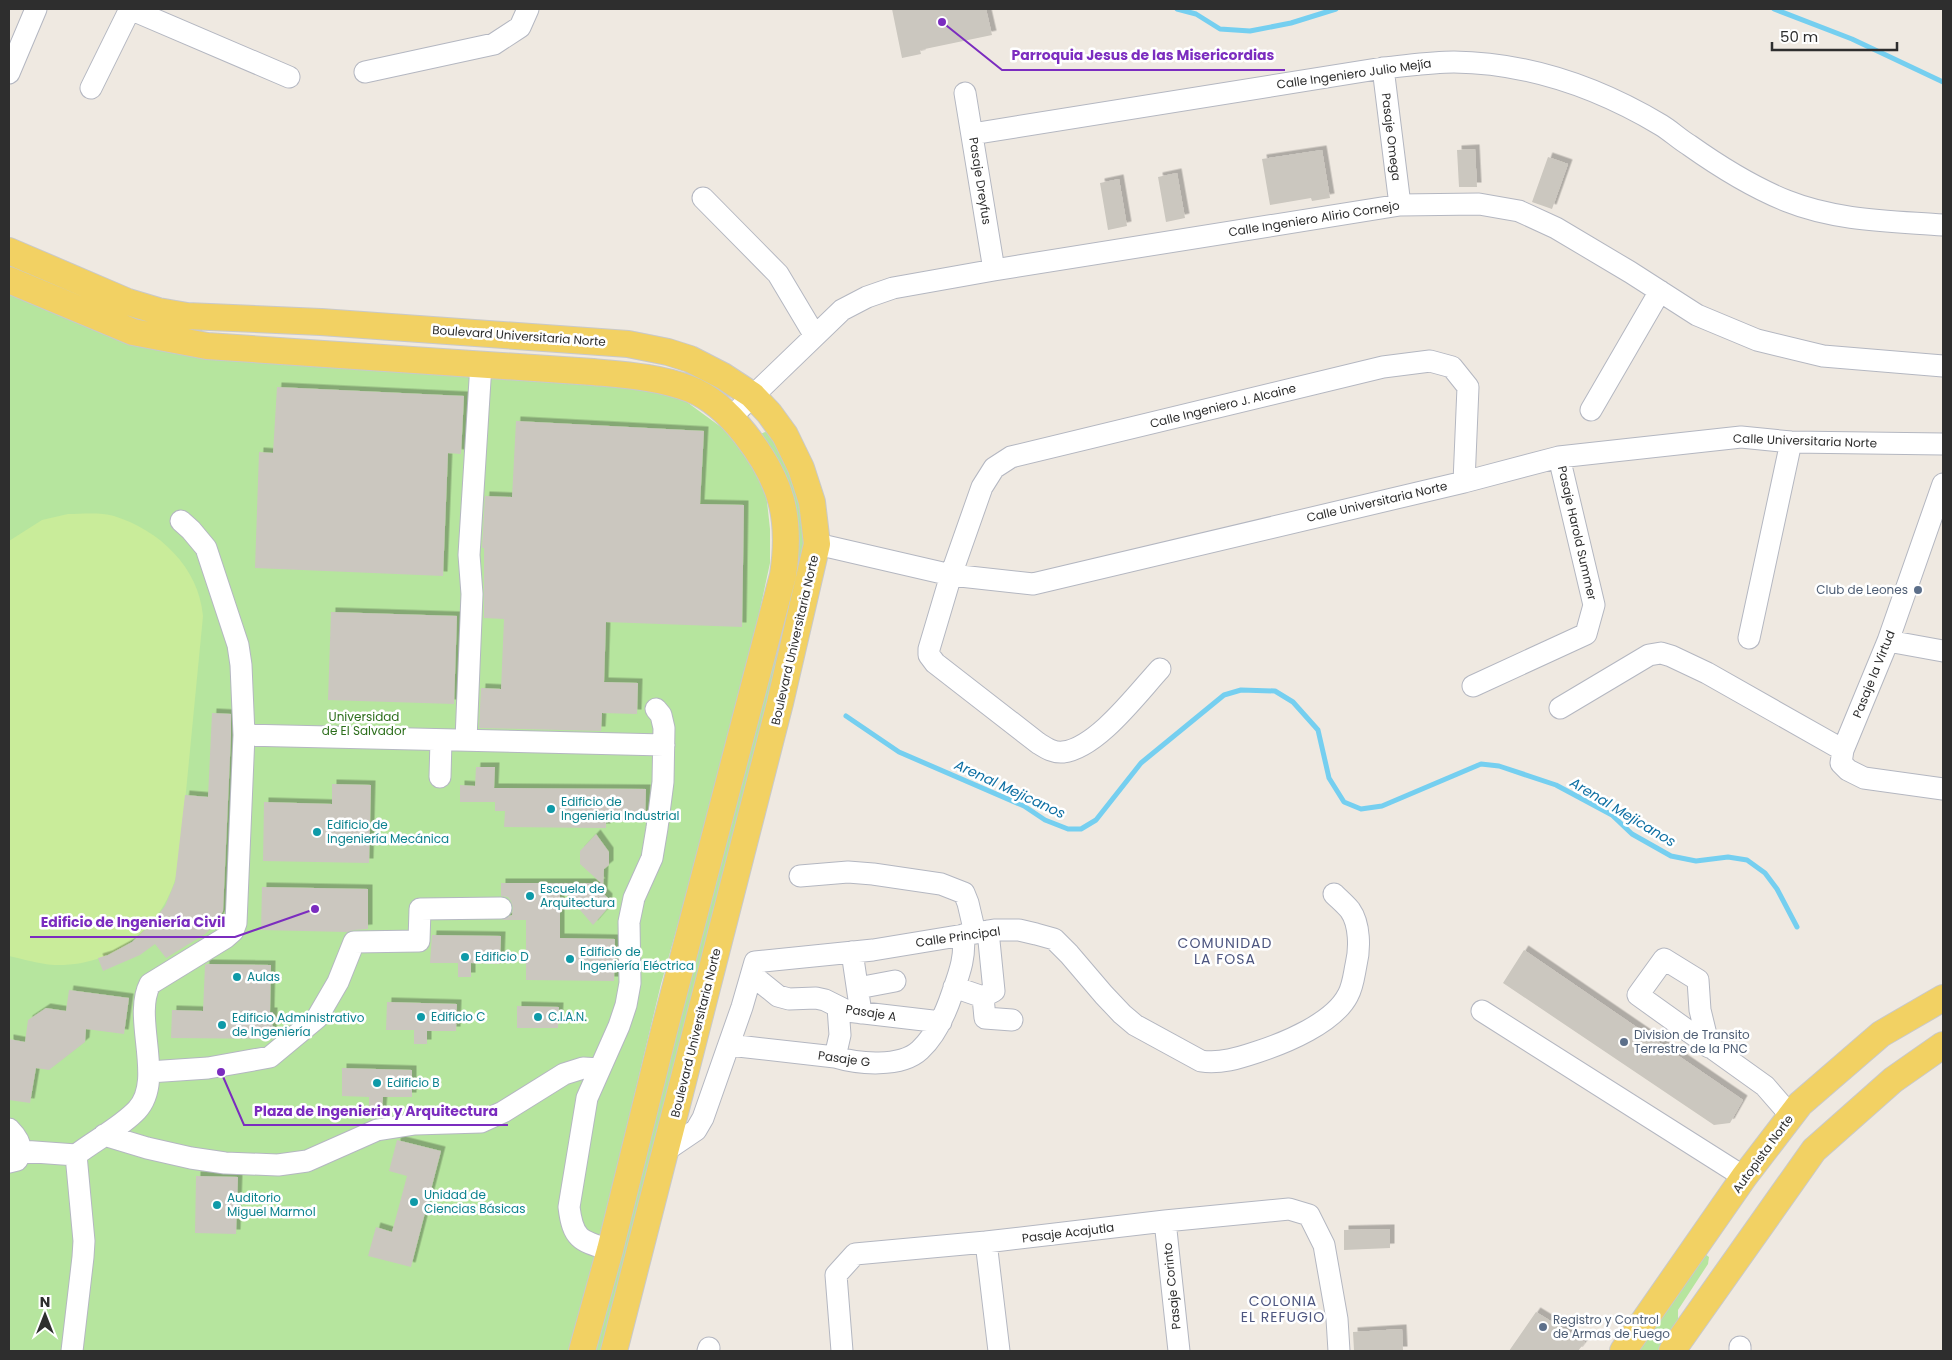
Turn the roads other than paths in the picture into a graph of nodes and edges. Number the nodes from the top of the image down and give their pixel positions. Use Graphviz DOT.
graph roads {
  1 [pos="36,9"];
  2 [pos="130,9"];
  3 [pos="528,9"];
  4 [pos="1383,68"];
  5 [pos="365,72"];
  6 [pos="9,73"];
  7 [pos="289,77"];
  8 [pos="91,88"];
  9 [pos="965,92"];
  10 [pos="972,134"];
  11 [pos="703,198"];
  12 [pos="1400,205"];
  13 [pos="1943,225"];
  14 [pos="9,251"];
  15 [pos="994,270"];
  16 [pos="9,280"];
  17 [pos="1660,290"];
  18 [pos="814,336"];
  19 [pos="481,364"];
  20 [pos="1943,366"];
  21 [pos="752,395"];
  22 [pos="1591,410"];
  23 [pos="731,417"];
  24 [pos="1791,442"];
  25 [pos="1943,444"];
  26 [pos="1559,457"];
  27 [pos="1464,482"];
  28 [pos="1943,484"];
  29 [pos="181,521"];
  30 [pos="817,544"];
  31 [pos="951,575"];
  32 [pos="1749,638"];
  33 [pos="1888,641"];
  34 [pos="1943,651"];
  35 [pos="1160,669"];
  36 [pos="1473,686"];
  37 [pos="1560,708"];
  38 [pos="656,709"];
  39 [pos="244,735"];
  40 [pos="441,740"];
  41 [pos="466,740"];
  42 [pos="664,745"];
  43 [pos="1843,750"];
  44 [pos="440,777"];
  45 [pos="1943,789"];
  46 [pos="800,876"];
  47 [pos="1334,894"];
  48 [pos="501,908"];
  49 [pos="975,933"];
  50 [pos="852,952"];
  51 [pos="752,975"];
  52 [pos="895,981"];
  53 [pos="858,988"];
  54 [pos="954,988"];
  55 [pos="983,997"];
  56 [pos="1943,998"];
  57 [pos="838,1007"];
  58 [pos="1482,1011"];
  59 [pos="861,1013"];
  60 [pos="1012,1020"];
  61 [pos="941,1022"];
  62 [pos="729,1045"];
  63 [pos="1943,1045"];
  64 [pos="1709,1048"];
  65 [pos="835,1057"];
  66 [pos="600,1069"];
  67 [pos="149,1072"];
  68 [pos="1791,1116"];
  69 [pos="9,1129"];
  70 [pos="104,1135"];
  71 [pos="665,1151"];
  72 [pos="76,1155"];
  73 [pos="15,1157"];
  74 [pos="1742,1180"];
  75 [pos="1774,1207"];
  76 [pos="1165,1221"];
  77 [pos="986,1242"];
  78 [pos="610,1250"];
  79 [pos="1693,1253"];
  80 [pos="1690,1327"];
  81 [pos="72,1351"];
  82 [pos="582,1351"];
  83 [pos="614,1351"];
  84 [pos="842,1351"];
  85 [pos="999,1351"];
  86 [pos="1179,1351"];
  87 [pos="1339,1351"];
  88 [pos="1623,1351"];
  89 [pos="1672,1351"];
  1 -- 6 [label="street"];
  2 -- 7 [label="street"];
  2 -- 8 [label="street"];
  3 -- 5 [label="street"];
  4 -- 10 [label="street, Calle Ingeniero Julio Mejía"];
  4 -- 12 [label="street, Pasaje Omega"];
  4 -- 13 [label="street, Calle Ingeniero Julio Mejía"];
  9 -- 10 [label="street, Pasaje Dreyfus"];
  10 -- 15 [label="street, Pasaje Dreyfus"];
  11 -- 18 [label="street"];
  12 -- 15 [label="street, Calle Ingeniero Alirio Cornejo"];
  12 -- 17 [label="street, Calle Ingeniero Alirio Cornejo"];
  14 -- 21 [label="main road, Boulevard Universitaria Norte"];
  15 -- 18 [label="street, Calle Ingeniero Alirio Cornejo"];
  16 -- 19 [label="main road, Boulevard Universitaria Norte"];
  17 -- 20 [label="street, Calle Ingeniero Alirio Cornejo"];
  17 -- 22 [label="street"];
  18 -- 21 [label="street, Calle Ingeniero Alirio Cornejo"];
  19 -- 23 [label="main road, Boulevard Universitaria Norte"];
  19 -- 41 [label="street"];
  21 -- 23 [label="street, Calle Ingeniero Alirio Cornejo"];
  21 -- 30 [label="main road, Boulevard Universitaria Norte"];
  23 -- 78 [label="main road, Boulevard Universitaria Norte"];
  24 -- 25 [label="street, Calle Universitaria Norte"];
  24 -- 26 [label="street, Calle Universitaria Norte"];
  24 -- 32 [label="street"];
  26 -- 27 [label="street, Calle Universitaria Norte"];
  26 -- 36 [label="street, Pasaje Harold Summer"];
  27 -- 31 [label="street, Calle Universitaria Norte"];
  27 -- 31 [label="street, Calle Ingeniero J. Alcaine"];
  28 -- 33 [label="street, Pasaje la Virtud"];
  29 -- 39 [label="street"];
  30 -- 31 [label="street, Calle Universitaria Norte"];
  30 -- 71 [label="main road, Boulevard Universitaria Norte"];
  31 -- 35 [label="street, Calle Ingeniero J. Alcaine"];
  33 -- 34 [label="street"];
  33 -- 43 [label="street, Pasaje la Virtud"];
  37 -- 43 [label="street"];
  38 -- 42 [label="street"];
  39 -- 40 [label="street"];
  39 -- 67 [label="street"];
  40 -- 41 [label="street"];
  40 -- 44 [label="street"];
  41 -- 42 [label="street"];
  42 -- 66 [label="street"];
  43 -- 45 [label="street"];
  46 -- 49 [label="street"];
  47 -- 49 [label="street, Calle Principal"];
  48 -- 67 [label="street"];
  49 -- 50 [label="street, Calle Principal"];
  49 -- 54 [label="street, Pasaje G"];
  49 -- 55 [label="street"];
  50 -- 51 [label="street, Calle Principal"];
  50 -- 53 [label="street"];
  51 -- 57 [label="street, Pasaje A"];
  51 -- 62 [label="street, Calle Principal"];
  52 -- 53 [label="street"];
  53 -- 59 [label="street"];
  54 -- 55 [label="street"];
  54 -- 61 [label="street, Pasaje G"];
  55 -- 60 [label="street"];
  56 -- 68 [label="main road, Autopista Norte"];
  57 -- 59 [label="street, Pasaje A"];
  57 -- 65 [label="street"];
  58 -- 74 [label="street"];
  59 -- 61 [label="street, Pasaje A"];
  61 -- 65 [label="street, Pasaje G"];
  62 -- 65 [label="street, Pasaje G"];
  62 -- 71 [label="street, Calle Principal"];
  63 -- 75 [label="main road"];
  64 -- 68 [label="street"];
  66 -- 70 [label="street"];
  66 -- 78 [label="street"];
  67 -- 70 [label="street"];
  68 -- 74 [label="main road, Autopista Norte"];
  69 -- 73 [label="street"];
  70 -- 72 [label="street"];
  71 -- 83 [label="main road, Boulevard Universitaria Norte"];
  72 -- 73 [label="street"];
  72 -- 81 [label="street"];
  74 -- 75 [label="main road"];
  74 -- 79 [label="main road, Autopista Norte"];
  75 -- 80 [label="main road"];
  76 -- 77 [label="street, Pasaje Acajutla"];
  76 -- 86 [label="street, Pasaje Corinto"];
  76 -- 87 [label="street, Pasaje Acajutla"];
  77 -- 84 [label="street, Pasaje Acajutla"];
  77 -- 85 [label="street"];
  78 -- 82 [label="main road, Boulevard Universitaria Norte"];
  79 -- 80 [label="main road"];
  79 -- 88 [label="main road, Autopista Norte"];
  80 -- 89 [label="main road"];
}
